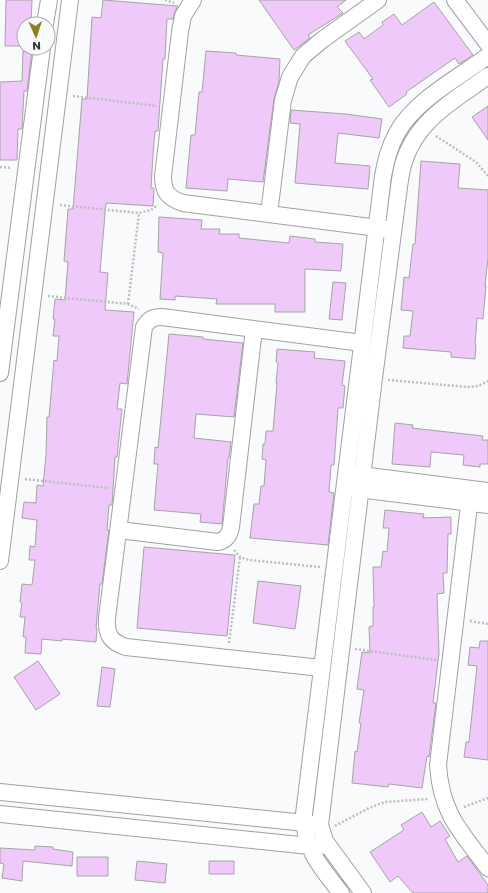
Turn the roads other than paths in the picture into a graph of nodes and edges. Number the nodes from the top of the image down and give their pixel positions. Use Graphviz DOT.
graph roads {
  1 [pos="49,0"];
  2 [pos="70,0"];
  3 [pos="193,0"];
  4 [pos="378,0"];
  5 [pos="455,0"];
  6 [pos="46,16"];
  7 [pos="488,44"];
  8 [pos="41,56"];
  9 [pos="488,56"];
  10 [pos="488,76"];
  11 [pos="57,101"];
  12 [pos="34,105"];
  13 [pos="269,214"];
  14 [pos="376,228"];
  15 [pos="19,229"];
  16 [pos="394,230"];
  17 [pos="41,231"];
  18 [pos="254,329"];
  19 [pos="362,342"];
  20 [pos="0,373"];
  21 [pos="345,480"];
  22 [pos="361,482"];
  23 [pos="488,491"];
  24 [pos="470,496"];
  25 [pos="488,506"];
  26 [pos="119,530"];
  27 [pos="0,561"];
  28 [pos="322,668"];
  29 [pos="0,792"];
  30 [pos="0,814"];
  31 [pos="304,823"];
  32 [pos="321,829"];
  33 [pos="309,846"];
  34 [pos="329,848"];
  35 [pos="488,868"];
  36 [pos="341,893"];
  37 [pos="363,893"];
  1 -- 6 [label="street"];
  2 -- 11 [label="street"];
  3 -- 13 [label="street"];
  4 -- 13 [label="street"];
  5 -- 7 [label="street"];
  8 -- 12 [label="street"];
  9 -- 14 [label="street"];
  10 -- 16 [label="street"];
  11 -- 12 [label="street"];
  11 -- 17 [label="street"];
  12 -- 15 [label="street"];
  13 -- 14 [label="street"];
  14 -- 16 [label="street"];
  14 -- 19 [label="street"];
  15 -- 17 [label="street"];
  15 -- 20 [label="street"];
  16 -- 22 [label="street"];
  17 -- 27 [label="street"];
  18 -- 19 [label="street"];
  18 -- 26 [label="street"];
  18 -- 26 [label="street"];
  19 -- 21 [label="street"];
  21 -- 22 [label="street"];
  21 -- 28 [label="street"];
  22 -- 24 [label="street"];
  22 -- 32 [label="street"];
  23 -- 24 [label="street"];
  24 -- 25 [label="street"];
  24 -- 35 [label="street"];
  26 -- 28 [label="street"];
  28 -- 31 [label="street"];
  29 -- 31 [label="street"];
  30 -- 33 [label="street"];
  31 -- 32 [label="street"];
  31 -- 33 [label="street"];
  32 -- 34 [label="street"];
  33 -- 34 [label="street"];
  33 -- 36 [label="street"];
  34 -- 37 [label="street"];
}
